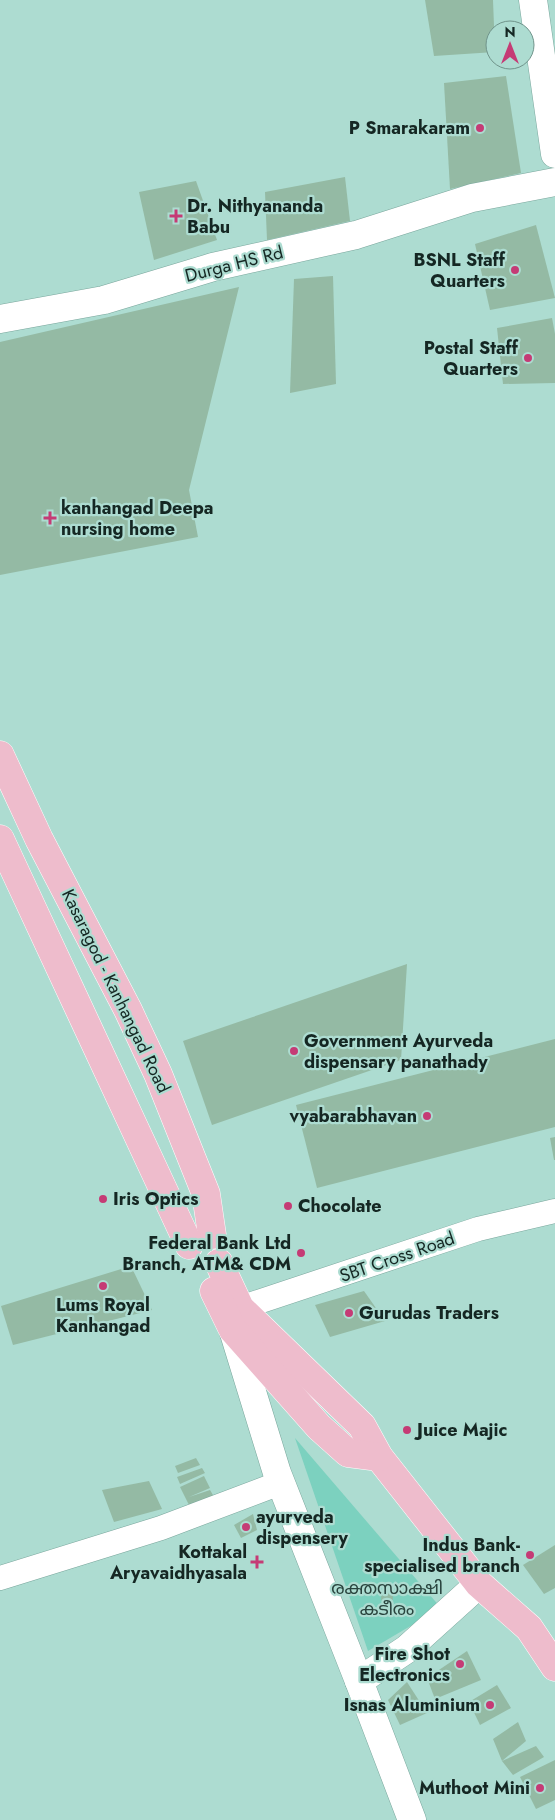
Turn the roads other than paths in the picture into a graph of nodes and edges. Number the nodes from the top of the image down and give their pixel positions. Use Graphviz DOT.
graph roads {
  1 [pos="533,0"];
  2 [pos="555,154"];
  3 [pos="555,182"];
  4 [pos="0,319"];
  5 [pos="0,755"];
  6 [pos="1,845"];
  7 [pos="555,1211"];
  8 [pos="206,1253"];
  9 [pos="241,1319"];
  10 [pos="280,1483"];
  11 [pos="0,1578"];
  12 [pos="479,1584"];
  13 [pos="555,1667"];
  14 [pos="359,1681"];
  15 [pos="412,1820"];
  1 -- 2 [label="street"];
  3 -- 4 [label="street, Durga HS Rd"];
  5 -- 8 [label="main road, Kasaragod - Kanhangad Road"];
  6 -- 8 [label="main road"];
  7 -- 9 [label="street, SBT Cross Road"];
  8 -- 9 [label="main road, Kasaragod - Kanhangad Road"];
  9 -- 10 [label="street"];
  9 -- 12 [label="main road, Kasaragod - Kanhangad Road"];
  10 -- 11 [label="street"];
  10 -- 14 [label="street"];
  12 -- 13 [label="main road"];
  12 -- 14 [label="street"];
  14 -- 15 [label="street"];
}
